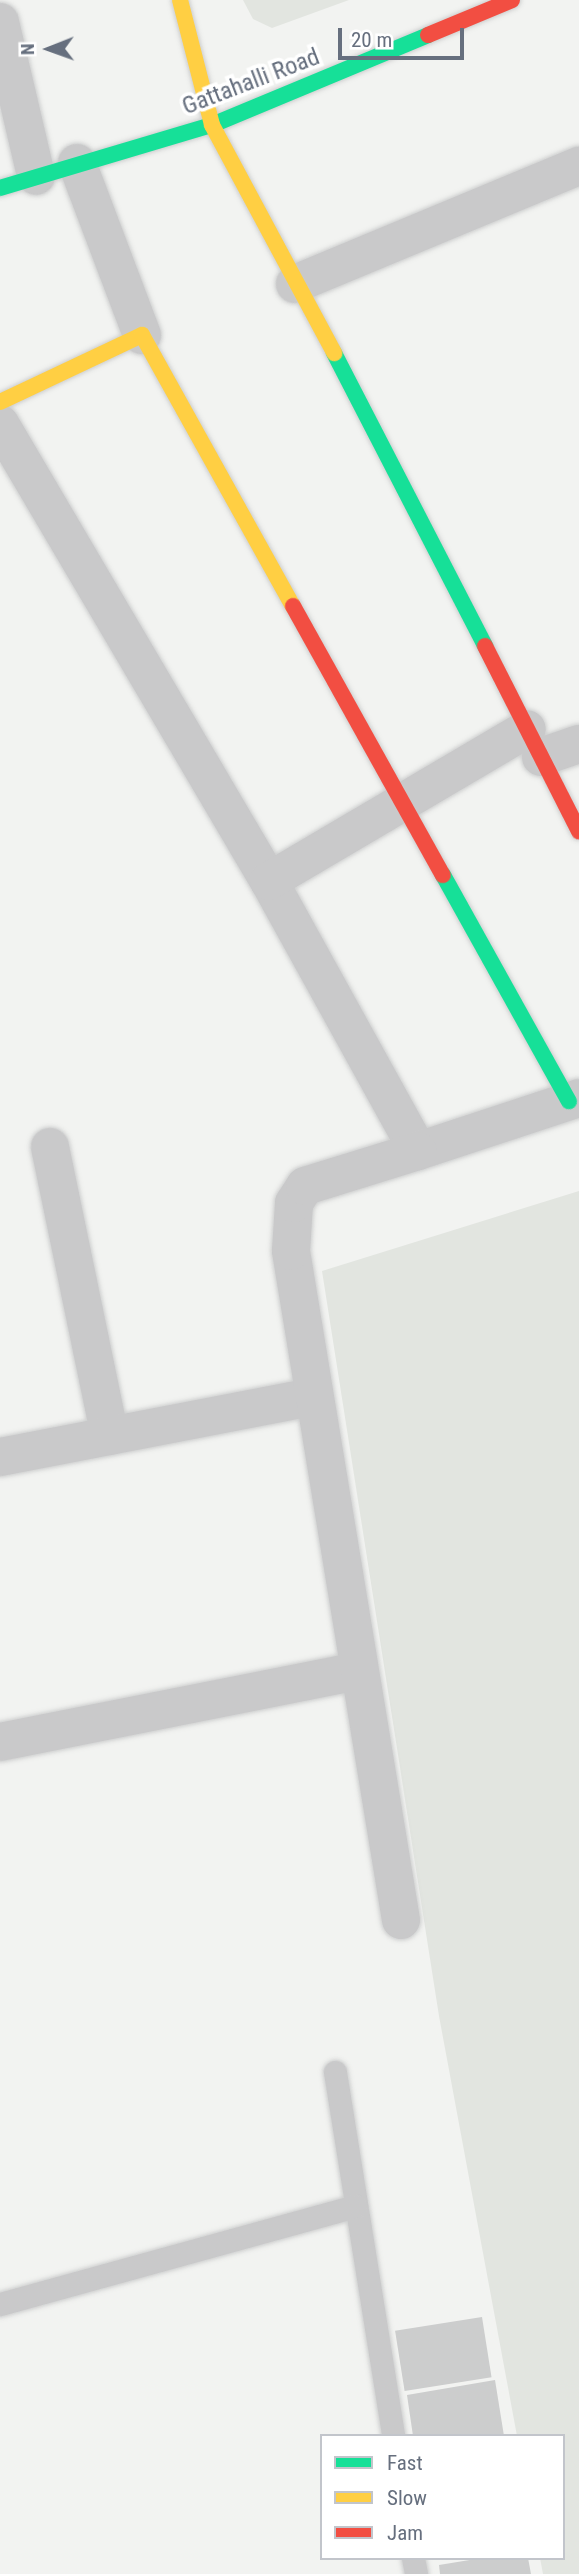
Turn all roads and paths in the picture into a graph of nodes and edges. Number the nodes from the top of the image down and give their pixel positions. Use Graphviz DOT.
graph roads {
  1 [pos="180,0"];
  2 [pos="512,0"];
  3 [pos="0,22"];
  4 [pos="6,75"];
  5 [pos="212,125"];
  6 [pos="77,163"];
  7 [pos="579,166"];
  8 [pos="36,176"];
  9 [pos="0,188"];
  10 [pos="295,284"];
  11 [pos="142,335"];
  12 [pos="0,402"];
  13 [pos="0,424"];
  14 [pos="534,743"];
  15 [pos="579,744"];
  16 [pos="405,801"];
  17 [pos="579,831"];
  18 [pos="269,881"];
  19 [pos="574,1100"];
  20 [pos="50,1147"];
  21 [pos="418,1151"];
  22 [pos="313,1397"];
  23 [pos="110,1436"];
  24 [pos="0,1457"];
  25 [pos="359,1671"];
  26 [pos="0,1742"];
  27 [pos="401,1920"];
  28 [pos="335,2072"];
  29 [pos="356,2206"];
  30 [pos="0,2304"];
  31 [pos="393,2434"];
  1 -- 5 [label="street"];
  2 -- 5 [label="street, Gattahalli Road"];
  3 -- 4 [label="street"];
  4 -- 8 [label="street"];
  5 -- 6 [label="street, Gattahalli Road"];
  5 -- 10 [label="street"];
  6 -- 8 [label="street, Gattahalli Road"];
  6 -- 11 [label="street"];
  7 -- 10 [label="street"];
  8 -- 9 [label="street, Gattahalli Road"];
  10 -- 14 [label="street"];
  11 -- 12 [label="street"];
  11 -- 16 [label="street"];
  13 -- 18 [label="street"];
  14 -- 15 [label="street"];
  14 -- 16 [label="street"];
  14 -- 17 [label="street"];
  16 -- 18 [label="street"];
  16 -- 19 [label="street"];
  18 -- 21 [label="street"];
  19 -- 21 [label="street"];
  20 -- 23 [label="street"];
  21 -- 22 [label="street"];
  22 -- 23 [label="street"];
  22 -- 25 [label="street"];
  23 -- 24 [label="street"];
  25 -- 26 [label="street"];
  25 -- 27 [label="street"];
  28 -- 29 [label="lane"];
  29 -- 30 [label="lane"];
  29 -- 31 [label="lane"];
}
